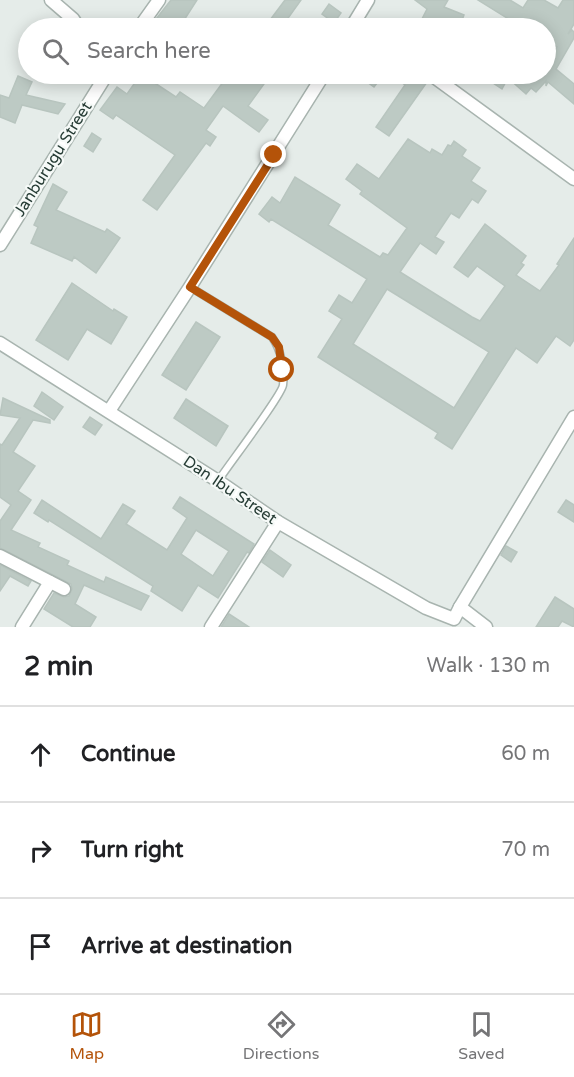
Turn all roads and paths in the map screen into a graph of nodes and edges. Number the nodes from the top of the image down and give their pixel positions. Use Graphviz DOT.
graph roads {
  1 [pos="51,0"];
  2 [pos="159,0"];
  3 [pos="368,0"];
  4 [pos="72,18"];
  5 [pos="146,18"];
  6 [pos="360,18"];
  7 [pos="101,84"];
  8 [pos="318,84"];
  9 [pos="444,84"];
  10 [pos="574,179"];
  11 [pos="0,245"];
  12 [pos="190,287"];
  13 [pos="0,343"];
  14 [pos="109,411"];
  15 [pos="574,417"];
  16 [pos="218,481"];
  17 [pos="278,522"];
  18 [pos="0,556"];
  19 [pos="50,582"];
  20 [pos="64,589"];
  21 [pos="460,607"];
  22 [pos="454,623"];
  23 [pos="22,627"];
  24 [pos="211,627"];
  25 [pos="486,627"];
  1 -- 4 [label="street"];
  2 -- 5 [label="street"];
  3 -- 6 [label="street"];
  7 -- 11 [label="street, Janburugu Street"];
  8 -- 12 [label="street"];
  9 -- 10 [label="street"];
  12 -- 14 [label="street"];
  12 -- 16 [label="lane"];
  13 -- 14 [label="street, Dan Ibu Street"];
  14 -- 16 [label="street, Dan Ibu Street"];
  15 -- 21 [label="street, Dan Ibu Street"];
  16 -- 17 [label="street, Dan Ibu Street"];
  17 -- 22 [label="street, Dan Ibu Street"];
  17 -- 24 [label="street"];
  18 -- 19 [label="street"];
  19 -- 20 [label="street"];
  19 -- 23 [label="street"];
  21 -- 22 [label="street, Dan Ibu Street"];
  21 -- 25 [label="street"];
}
